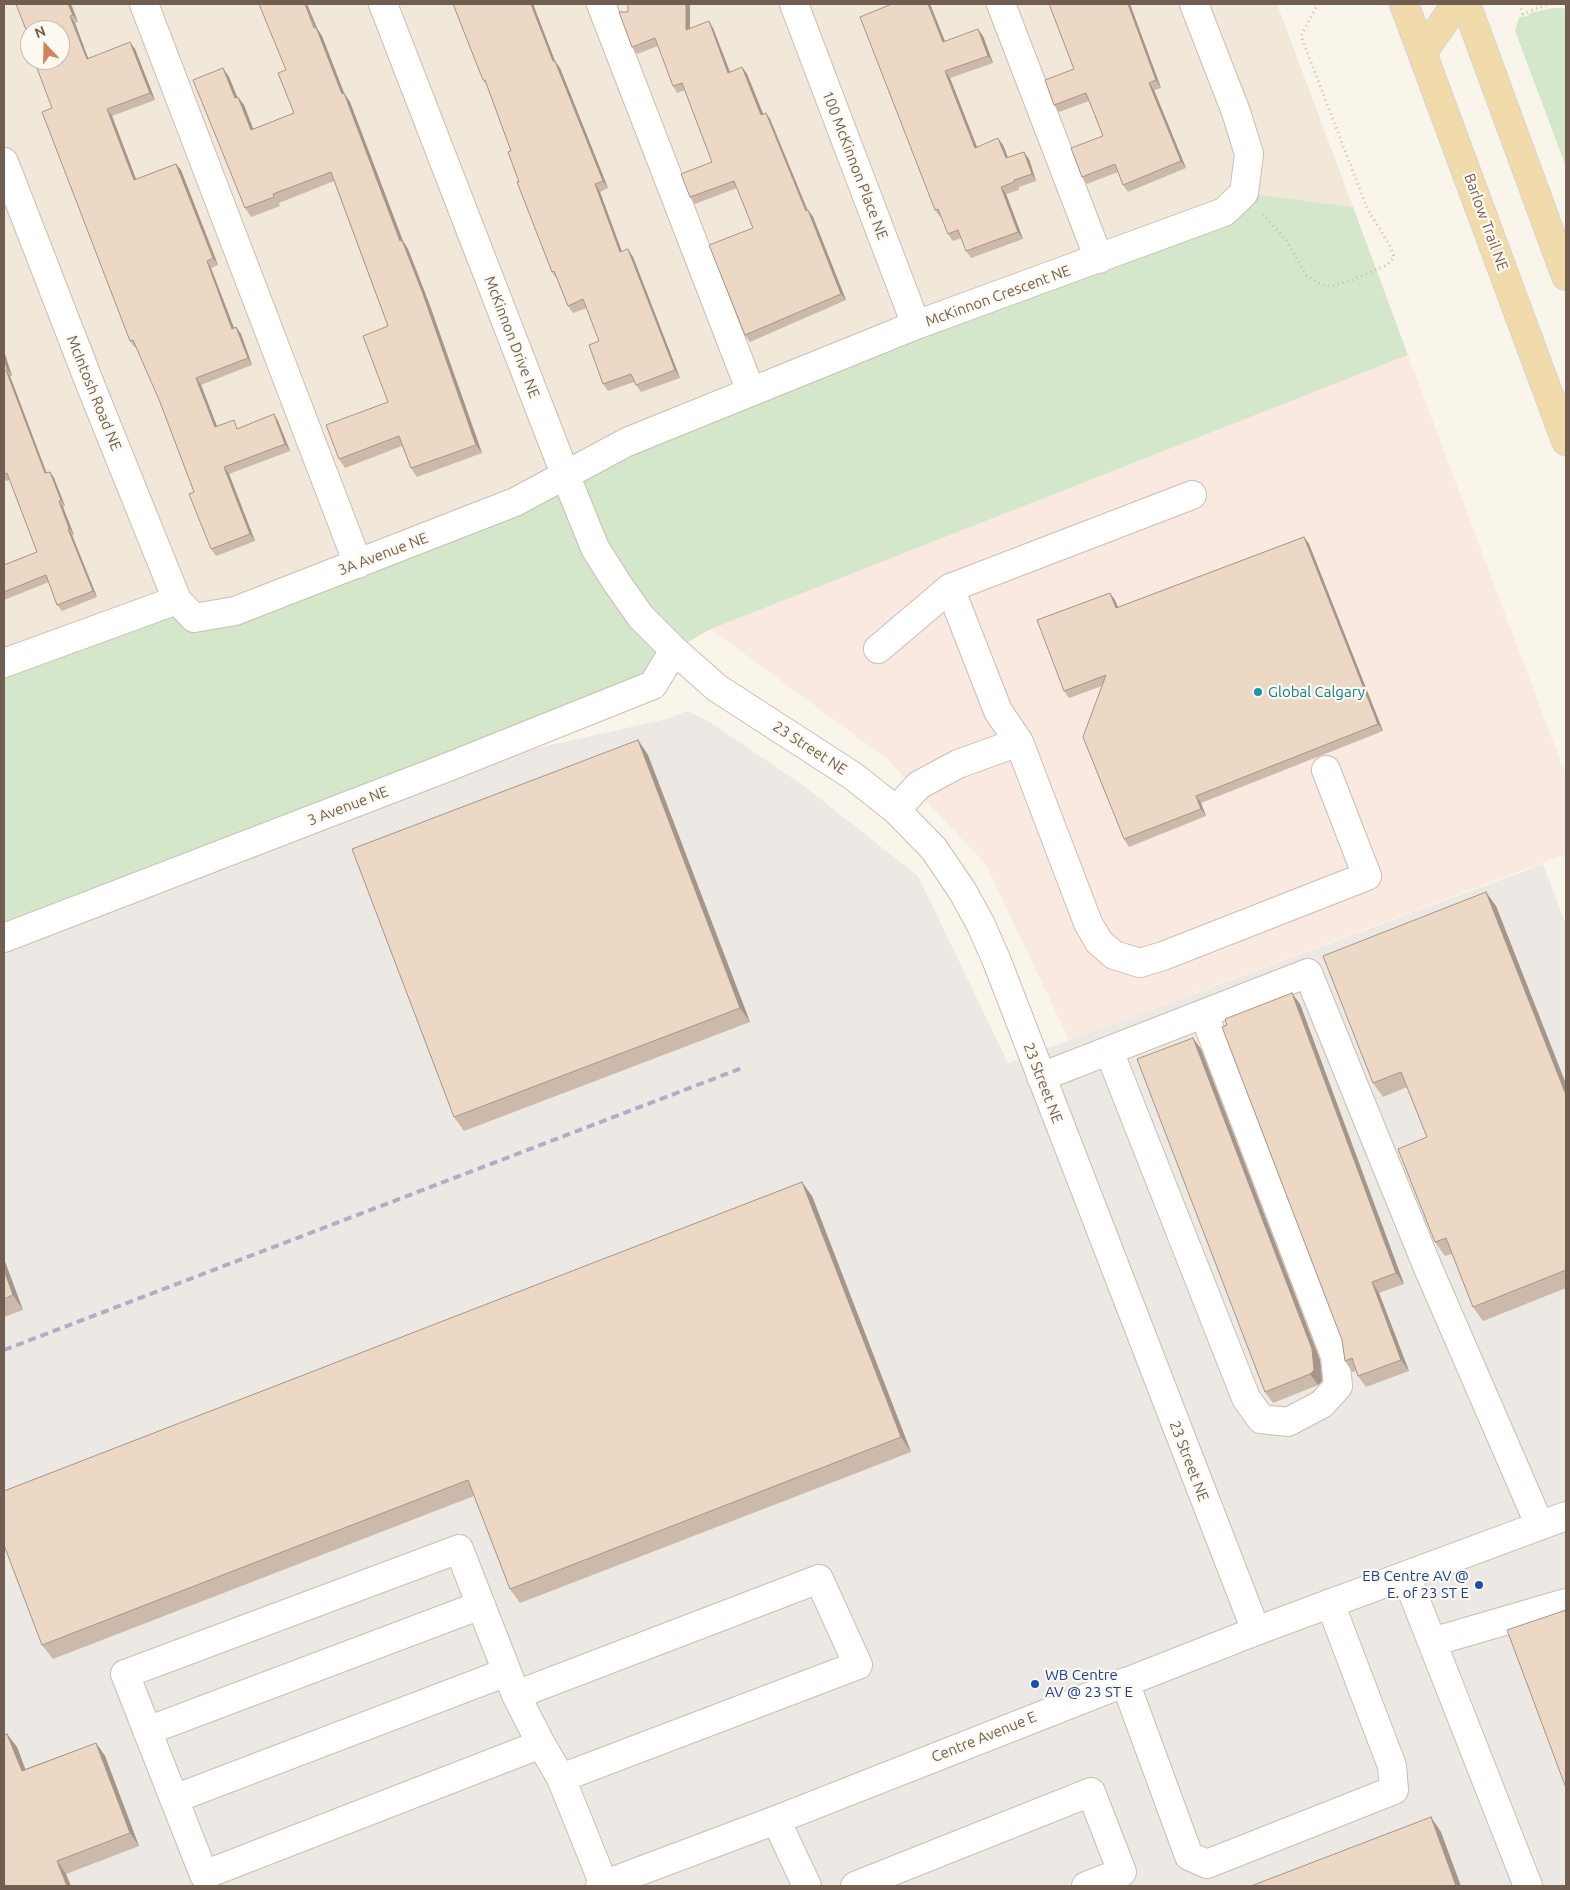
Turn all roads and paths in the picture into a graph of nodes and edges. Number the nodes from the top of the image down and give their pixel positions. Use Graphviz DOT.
graph roads {
  1 [pos="144,4"];
  2 [pos="383,4"];
  3 [pos="601,4"];
  4 [pos="794,4"];
  5 [pos="1001,4"];
  6 [pos="1194,4"];
  7 [pos="1318,4"];
  8 [pos="1404,4"];
  9 [pos="1456,4"];
  10 [pos="1466,4"];
  11 [pos="1519,4"];
  12 [pos="1551,4"];
  13 [pos="1423,52"];
  14 [pos="4,162"];
  15 [pos="1244,193"];
  16 [pos="1099,259"];
  17 [pos="1566,276"];
  18 [pos="916,325"];
  19 [pos="751,392"];
  20 [pos="1566,441"];
  21 [pos="565,474"];
  22 [pos="1192,495"];
  23 [pos="358,564"];
  24 [pos="950,588"];
  25 [pos="185,609"];
  26 [pos="878,649"];
  27 [pos="674,650"];
  28 [pos="4,663"];
  29 [pos="1019,742"];
  30 [pos="1326,770"];
  31 [pos="896,810"];
  32 [pos="4,938"];
  33 [pos="1204,1014"];
  34 [pos="1109,1051"];
  35 [pos="1041,1078"];
  36 [pos="1566,1516"];
  37 [pos="1540,1526"];
  38 [pos="1406,1576"];
  39 [pos="1330,1603"];
  40 [pos="1566,1603"];
  41 [pos="481,1605"];
  42 [pos="1256,1631"];
  43 [pos="1432,1642"];
  44 [pos="1125,1682"];
  45 [pos="511,1684"];
  46 [pos="147,1730"];
  47 [pos="541,1744"];
  48 [pos="561,1778"];
  49 [pos="174,1799"];
  50 [pos="776,1820"];
  51 [pos="602,1885"];
  52 [pos="806,1886"];
  53 [pos="854,1886"];
  54 [pos="1086,1886"];
  55 [pos="1528,1886"];
  1 -- 23 [label="street"];
  2 -- 21 [label="street, McKinnon Drive NE"];
  3 -- 19 [label="street"];
  4 -- 18 [label="street, 100 McKinnon Place NE"];
  5 -- 16 [label="street"];
  6 -- 15 [label="street"];
  7 -- 15 [label="path"];
  8 -- 13 [label="main road, Barlow Trail NE"];
  9 -- 13 [label="main road"];
  10 -- 17 [label="main road"];
  11 -- 12 [label="path"];
  13 -- 20 [label="main road, Barlow Trail NE"];
  14 -- 25 [label="street, McIntosh Road NE"];
  15 -- 16 [label="street, McKinnon Crescent NE"];
  16 -- 18 [label="street, McKinnon Crescent NE"];
  18 -- 19 [label="street, McKinnon Crescent NE"];
  19 -- 21 [label="street, McKinnon Crescent NE"];
  21 -- 23 [label="street, 3A Avenue NE"];
  21 -- 27 [label="street, McKinnon Drive NE"];
  22 -- 24 [label="street"];
  23 -- 25 [label="street, 3A Avenue NE"];
  24 -- 26 [label="street"];
  24 -- 29 [label="street"];
  25 -- 28 [label="street, 3A Avenue NE"];
  27 -- 31 [label="street, 23 Street NE"];
  27 -- 32 [label="street, 3 Avenue NE"];
  29 -- 30 [label="street"];
  29 -- 31 [label="street"];
  31 -- 35 [label="street, 23 Street NE"];
  33 -- 34 [label="street"];
  33 -- 34 [label="street"];
  33 -- 37 [label="street"];
  34 -- 35 [label="street"];
  35 -- 42 [label="street, 23 Street NE"];
  36 -- 37 [label="street, Centre Avenue E"];
  37 -- 38 [label="street, Centre Avenue E"];
  38 -- 39 [label="street, Centre Avenue E"];
  38 -- 43 [label="street"];
  39 -- 42 [label="street, Centre Avenue E"];
  39 -- 44 [label="street"];
  40 -- 43 [label="street"];
  41 -- 45 [label="street"];
  41 -- 46 [label="street"];
  41 -- 46 [label="street"];
  42 -- 44 [label="street, Centre Avenue E"];
  43 -- 55 [label="street"];
  44 -- 50 [label="street, Centre Avenue E"];
  45 -- 47 [label="street"];
  45 -- 48 [label="street"];
  45 -- 49 [label="street"];
  46 -- 49 [label="street"];
  47 -- 48 [label="street"];
  47 -- 49 [label="street"];
  48 -- 51 [label="street"];
  50 -- 51 [label="street, Centre Avenue E"];
  50 -- 52 [label="street"];
  53 -- 54 [label="street"];
}
